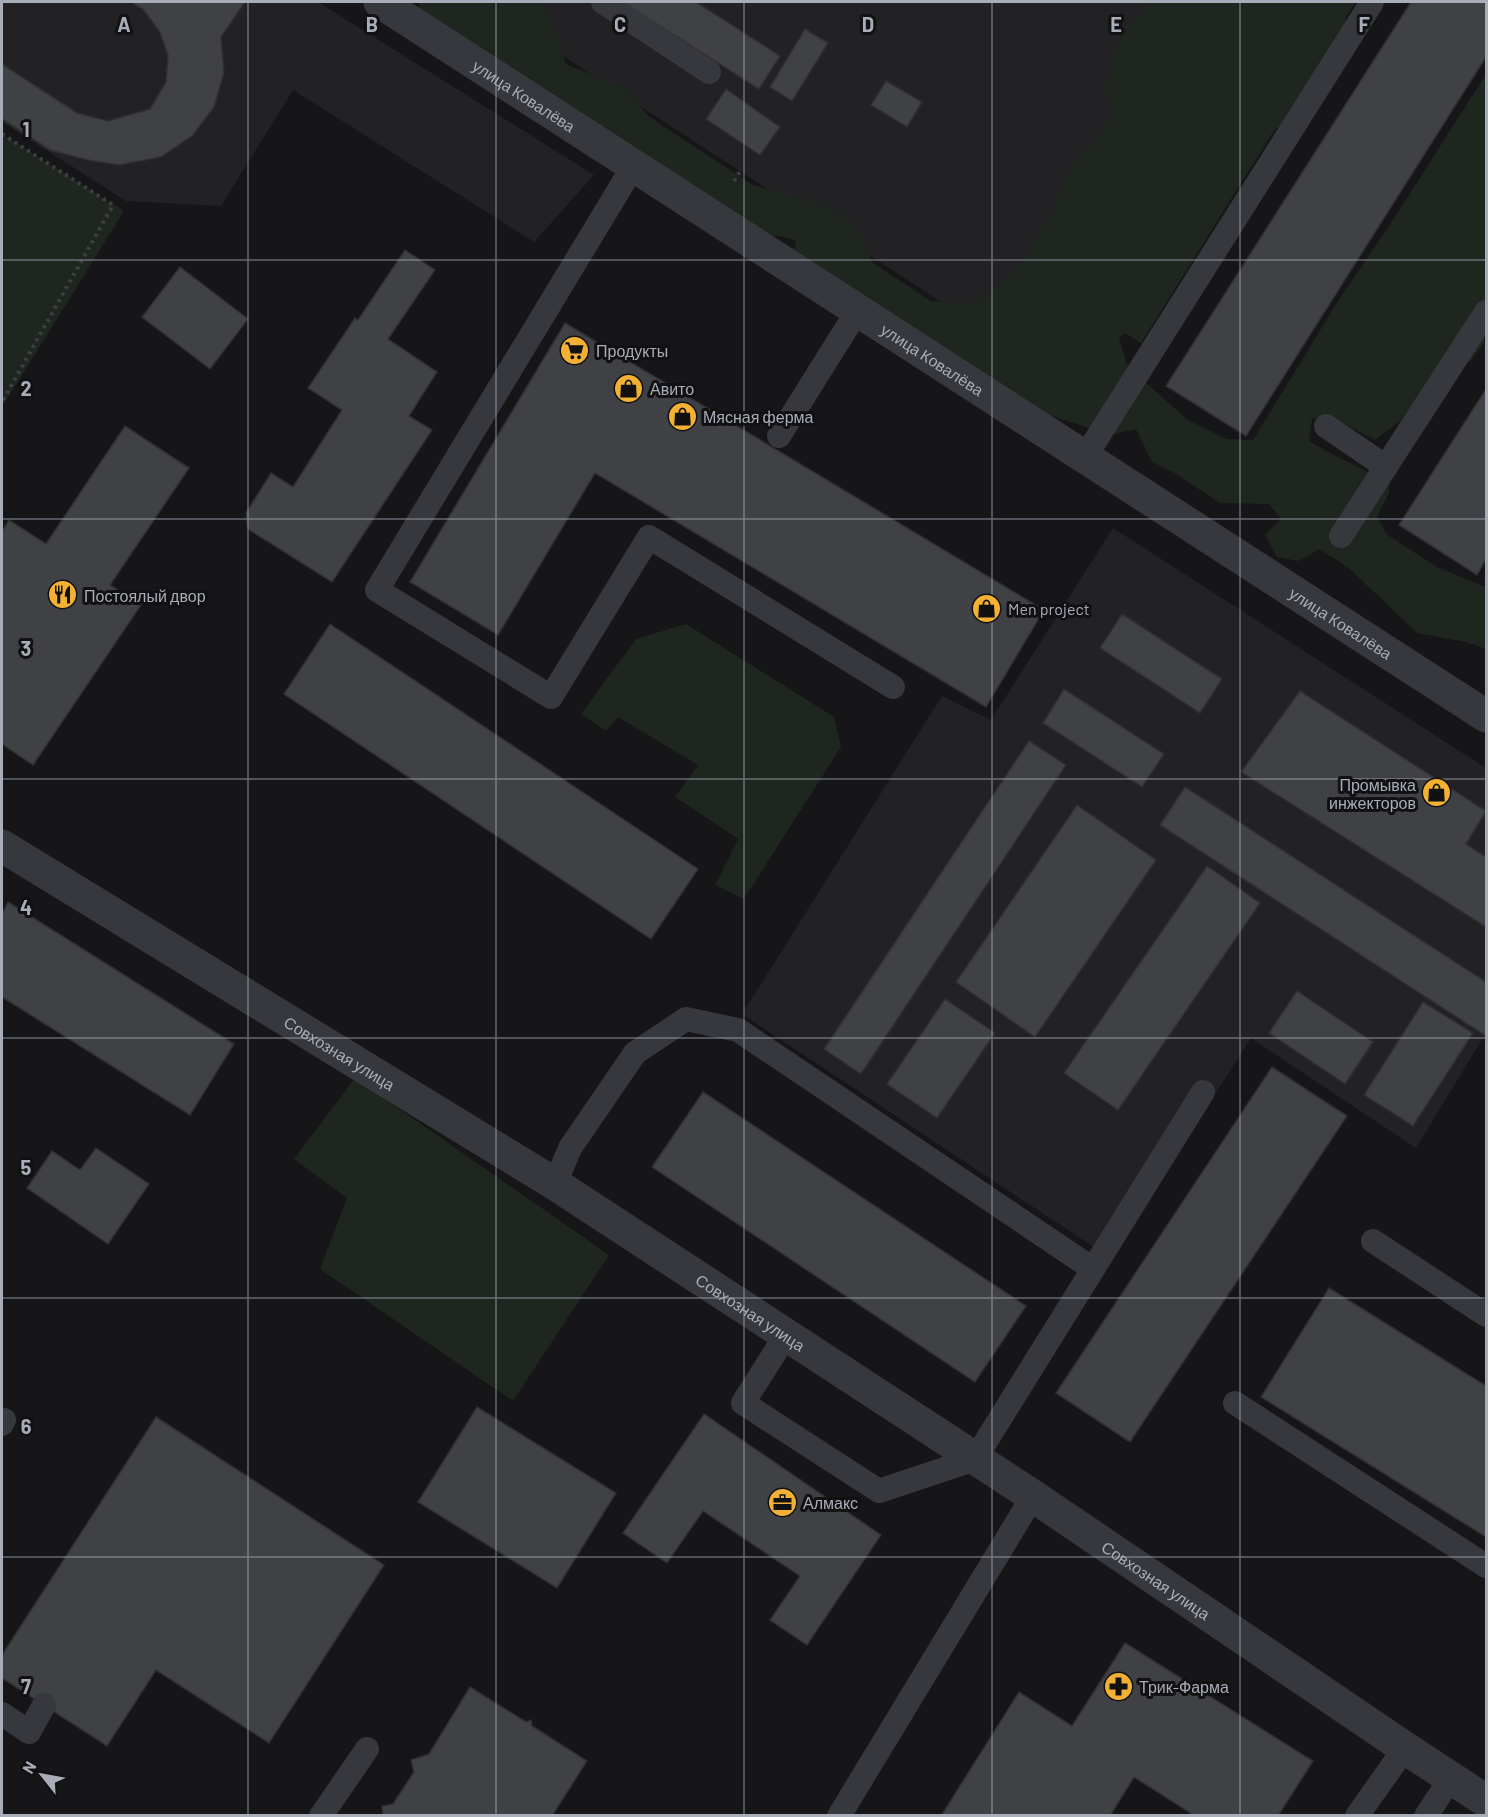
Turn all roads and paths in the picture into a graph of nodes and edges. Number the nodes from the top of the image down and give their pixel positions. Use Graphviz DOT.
graph roads {
  1 [pos="380,2"];
  2 [pos="603,2"];
  3 [pos="1372,2"];
  4 [pos="709,72"];
  5 [pos="2,134"];
  6 [pos="634,165"];
  7 [pos="741,170"];
  8 [pos="734,181"];
  9 [pos="858,310"];
  10 [pos="1486,312"];
  11 [pos="2,402"];
  12 [pos="1326,426"];
  13 [pos="779,436"];
  14 [pos="1085,457"];
  15 [pos="1386,467"];
  16 [pos="1341,536"];
  17 [pos="893,687"];
  18 [pos="1486,716"];
  19 [pos="2,846"];
  20 [pos="1203,1092"];
  21 [pos="555,1184"];
  22 [pos="1373,1241"];
  23 [pos="1093,1269"];
  24 [pos="1486,1315"];
  25 [pos="786,1335"];
  26 [pos="1235,1403"];
  27 [pos="975,1459"];
  28 [pos="1033,1496"];
  29 [pos="1486,1566"];
  30 [pos="44,1706"];
  31 [pos="2,1714"];
  32 [pos="1405,1748"];
  33 [pos="367,1749"];
  34 [pos="1451,1778"];
  35 [pos="1484,1795"];
  36 [pos="321,1815"];
  37 [pos="839,1815"];
  38 [pos="1357,1815"];
  39 [pos="1426,1815"];
  1 -- 6 [label="street, улица Ковалёва"];
  2 -- 4 [label="lane"];
  3 -- 14 [label="lane"];
  5 -- 11 [label="path"];
  6 -- 9 [label="street, улица Ковалёва"];
  6 -- 17 [label="lane"];
  7 -- 8 [label="path"];
  9 -- 13 [label="lane"];
  9 -- 14 [label="street, улица Ковалёва"];
  10 -- 15 [label="lane"];
  12 -- 15 [label="lane"];
  14 -- 18 [label="street, улица Ковалёва"];
  15 -- 16 [label="lane"];
  19 -- 21 [label="street, Совхозная улица"];
  20 -- 23 [label="lane"];
  21 -- 23 [label="lane"];
  21 -- 25 [label="street, Совхозная улица"];
  22 -- 24 [label="lane"];
  23 -- 27 [label="lane"];
  25 -- 27 [label="street, Совхозная улица"];
  25 -- 27 [label="lane"];
  26 -- 29 [label="lane"];
  27 -- 28 [label="street, Совхозная улица"];
  28 -- 32 [label="street, Совхозная улица"];
  28 -- 37 [label="lane"];
  30 -- 31 [label="lane"];
  32 -- 34 [label="street, Совхозная улица"];
  32 -- 38 [label="lane"];
  33 -- 36 [label="lane"];
  34 -- 35 [label="street, Совхозная улица"];
  34 -- 39 [label="lane"];
}
